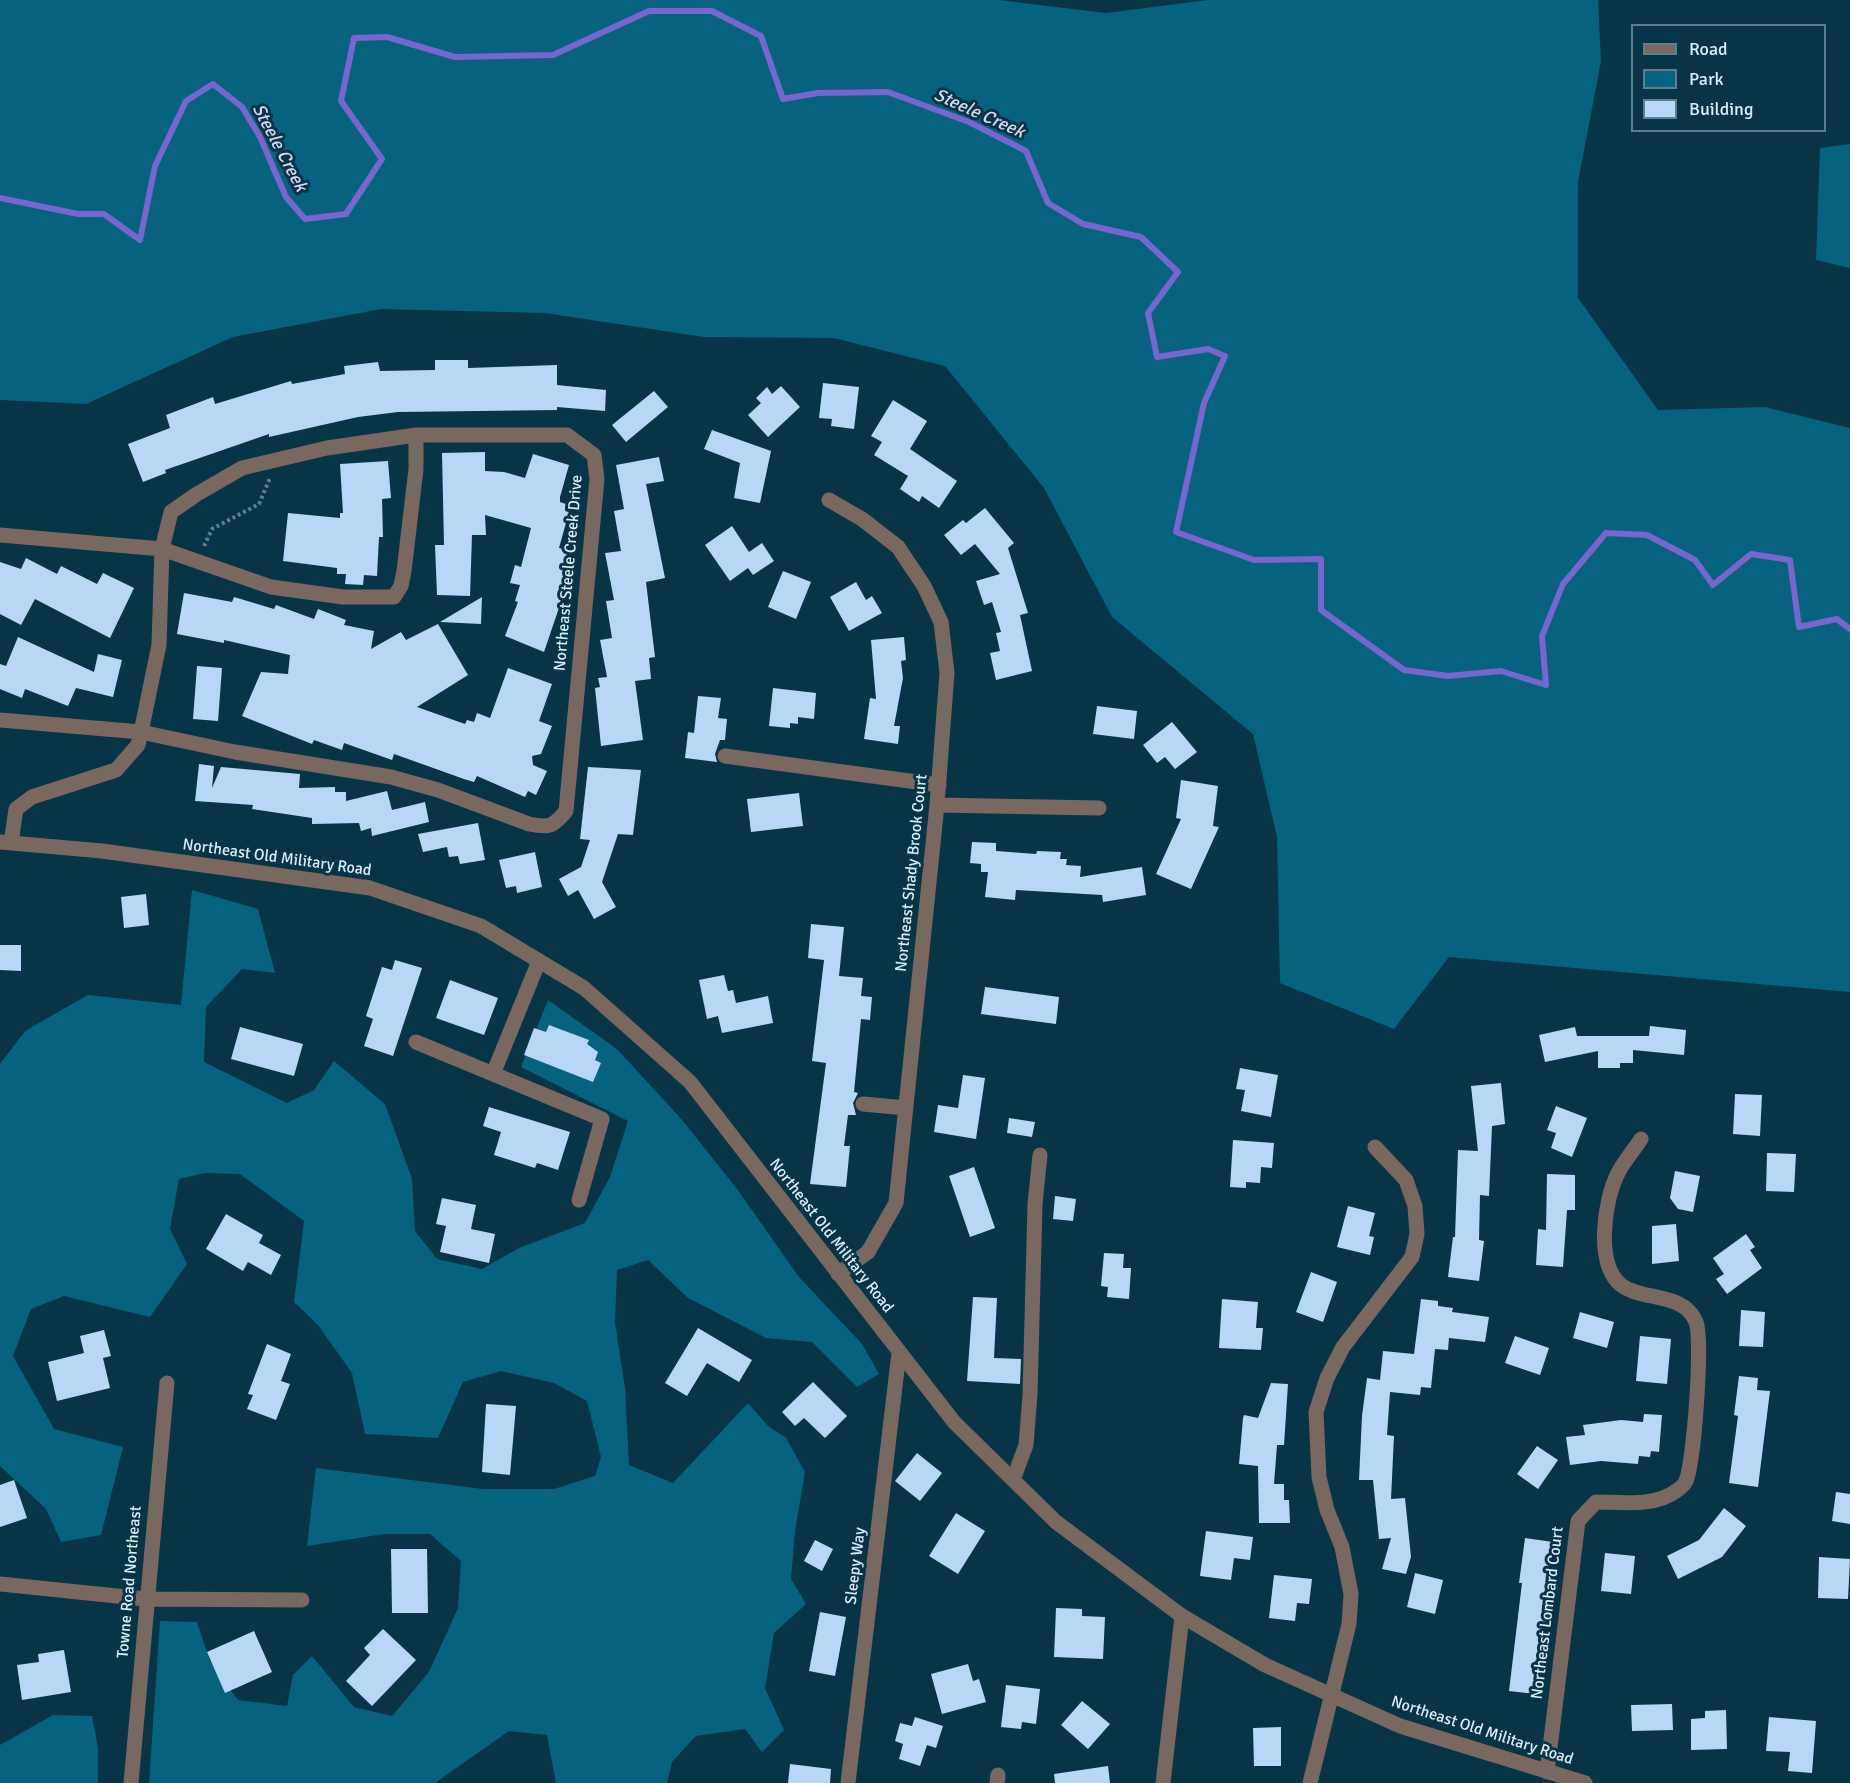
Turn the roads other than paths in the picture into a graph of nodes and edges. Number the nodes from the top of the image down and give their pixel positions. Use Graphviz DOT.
graph roads {
  1 [pos="416,435"];
  2 [pos="829,500"];
  3 [pos="0,535"];
  4 [pos="162,549"];
  5 [pos="0,720"];
  6 [pos="141,732"];
  7 [pos="725,756"];
  8 [pos="939,785"];
  9 [pos="937,805"];
  10 [pos="1099,808"];
  11 [pos="5,842"];
  12 [pos="539,961"];
  13 [pos="416,1042"];
  14 [pos="493,1074"];
  15 [pos="863,1104"];
  16 [pos="906,1108"];
  17 [pos="1641,1139"];
  18 [pos="1375,1148"];
  19 [pos="1040,1155"];
  20 [pos="579,1200"];
  21 [pos="838,1274"];
  22 [pos="899,1353"];
  23 [pos="166,1383"];
  24 [pos="1013,1480"];
  25 [pos="0,1584"];
  26 [pos="146,1599"];
  27 [pos="302,1600"];
  28 [pos="1182,1616"];
  29 [pos="1332,1696"];
  30 [pos="1547,1772"];
  31 [pos="132,1783"];
  32 [pos="848,1783"];
  33 [pos="1163,1783"];
  34 [pos="1310,1783"];
  35 [pos="1585,1783"];
  1 -- 4 [label="street, Northeast Steele Creek Drive"];
  1 -- 4 [label="street"];
  1 -- 6 [label="street, Northeast Steele Creek Drive"];
  2 -- 8 [label="street, Northeast Shady Brook Court"];
  3 -- 4 [label="street"];
  4 -- 6 [label="street, Northeast Steele Creek Drive"];
  5 -- 6 [label="street"];
  6 -- 11 [label="street, Northeast Steele Creek Drive"];
  7 -- 8 [label="street"];
  8 -- 9 [label="street, Northeast Shady Brook Court"];
  9 -- 10 [label="street"];
  9 -- 16 [label="street, Northeast Shady Brook Court"];
  11 -- 12 [label="street, Northeast Old Military Road"];
  12 -- 14 [label="street"];
  12 -- 21 [label="street, Northeast Old Military Road"];
  13 -- 14 [label="street"];
  14 -- 20 [label="street"];
  15 -- 16 [label="street"];
  16 -- 21 [label="street, Northeast Shady Brook Court"];
  17 -- 30 [label="street, Northeast Lombard Court"];
  18 -- 29 [label="street"];
  19 -- 24 [label="street"];
  21 -- 22 [label="street, Northeast Old Military Road"];
  22 -- 24 [label="street, Northeast Old Military Road"];
  22 -- 32 [label="street, Sleepy Way"];
  23 -- 26 [label="street, Towne Road Northeast"];
  24 -- 28 [label="street, Northeast Old Military Road"];
  25 -- 26 [label="street"];
  26 -- 27 [label="street"];
  26 -- 31 [label="street, Towne Road Northeast"];
  28 -- 29 [label="street, Northeast Old Military Road"];
  28 -- 33 [label="street"];
  29 -- 30 [label="street, Northeast Old Military Road"];
  29 -- 34 [label="street"];
  30 -- 35 [label="street, Northeast Old Military Road"];
}
